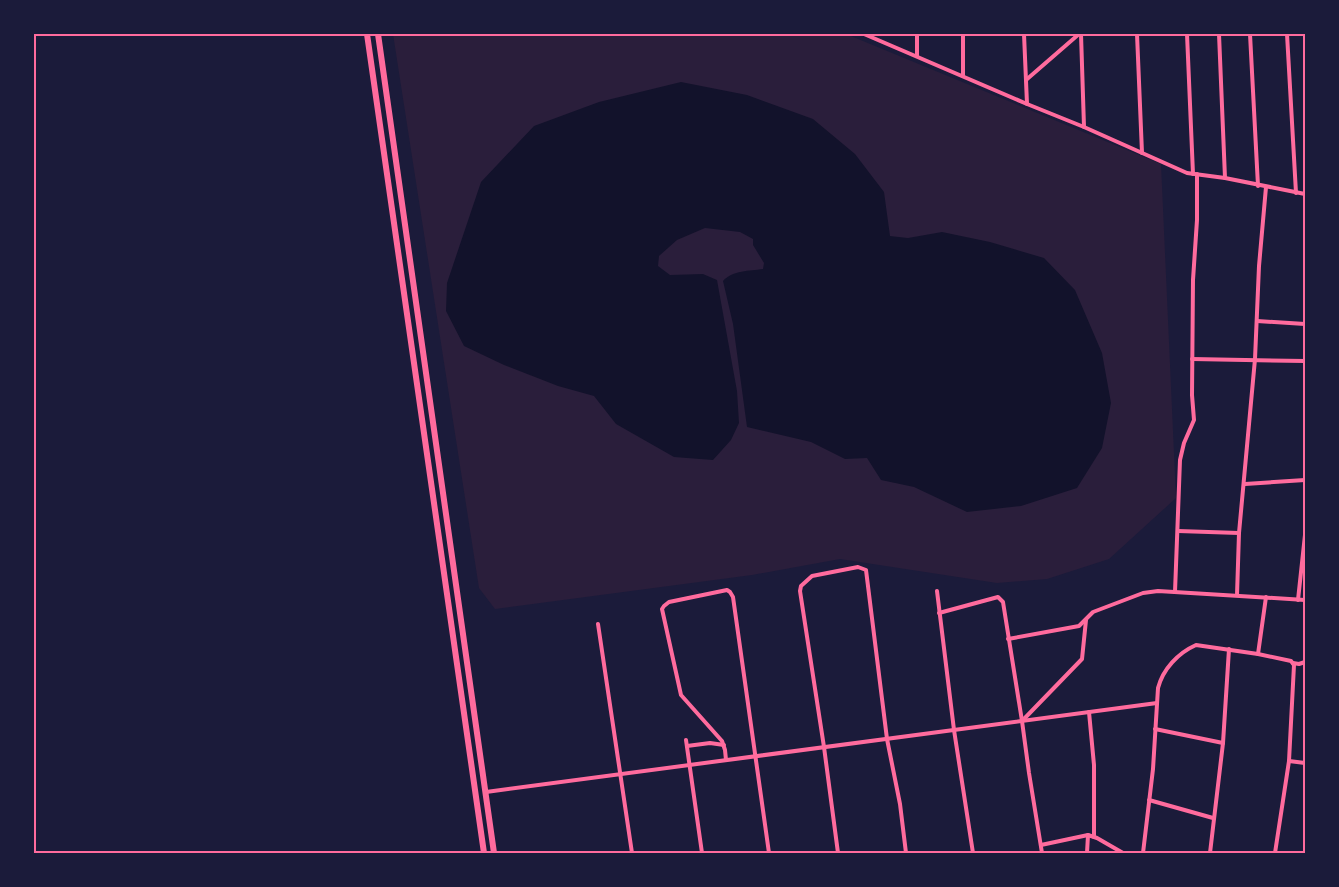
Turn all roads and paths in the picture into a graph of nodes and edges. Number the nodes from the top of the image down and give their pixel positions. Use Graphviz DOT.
graph roads {
  1 [pos="367,34"];
  2 [pos="378,34"];
  3 [pos="864,34"];
  4 [pos="917,34"];
  5 [pos="963,34"];
  6 [pos="1024,34"];
  7 [pos="1080,34"];
  8 [pos="1137,34"];
  9 [pos="1187,34"];
  10 [pos="1218,34"];
  11 [pos="1250,34"];
  12 [pos="1287,34"];
  13 [pos="871,35"];
  14 [pos="917,56"];
  15 [pos="963,76"];
  16 [pos="1026,80"];
  17 [pos="1027,104"];
  18 [pos="1084,127"];
  19 [pos="1142,153"];
  20 [pos="1195,174"];
  21 [pos="1225,178"];
  22 [pos="1258,186"];
  23 [pos="1266,188"];
  24 [pos="1296,193"];
  25 [pos="1305,194"];
  26 [pos="1257,321"];
  27 [pos="1305,324"];
  28 [pos="1192,359"];
  29 [pos="1255,360"];
  30 [pos="1305,362"];
  31 [pos="1305,480"];
  32 [pos="1245,484"];
  33 [pos="1178,531"];
  34 [pos="1239,533"];
  35 [pos="1305,535"];
  36 [pos="936,591"];
  37 [pos="1175,592"];
  38 [pos="1237,595"];
  39 [pos="1266,597"];
  40 [pos="1298,600"];
  41 [pos="1305,600"];
  42 [pos="939,613"];
  43 [pos="1086,620"];
  44 [pos="598,624"];
  45 [pos="1008,638"];
  46 [pos="1229,649"];
  47 [pos="1258,654"];
  48 [pos="1305,662"];
  49 [pos="1293,663"];
  50 [pos="1157,702"];
  51 [pos="1089,712"];
  52 [pos="475,718"];
  53 [pos="465,720"];
  54 [pos="1022,720"];
  55 [pos="1155,729"];
  56 [pos="954,730"];
  57 [pos="887,739"];
  58 [pos="686,740"];
  59 [pos="1223,743"];
  60 [pos="724,745"];
  61 [pos="687,746"];
  62 [pos="824,747"];
  63 [pos="754,756"];
  64 [pos="726,760"];
  65 [pos="1289,761"];
  66 [pos="1305,764"];
  67 [pos="690,765"];
  68 [pos="620,774"];
  69 [pos="486,792"];
  70 [pos="1149,800"];
  71 [pos="1213,818"];
  72 [pos="1088,835"];
  73 [pos="1094,837"];
  74 [pos="1041,845"];
  75 [pos="484,853"];
  76 [pos="494,853"];
  77 [pos="632,853"];
  78 [pos="702,853"];
  79 [pos="769,853"];
  80 [pos="838,853"];
  81 [pos="906,853"];
  82 [pos="973,853"];
  83 [pos="1042,853"];
  84 [pos="1087,853"];
  85 [pos="1124,853"];
  86 [pos="1143,853"];
  87 [pos="1210,853"];
  88 [pos="1275,853"];
  1 -- 53 [label="highway"];
  2 -- 52 [label="highway"];
  3 -- 13 [label="street"];
  4 -- 14 [label="street"];
  5 -- 15 [label="street"];
  6 -- 16 [label="street"];
  7 -- 16 [label="street"];
  7 -- 18 [label="street"];
  8 -- 19 [label="street"];
  9 -- 20 [label="street"];
  10 -- 21 [label="street"];
  11 -- 22 [label="street"];
  12 -- 24 [label="street"];
  13 -- 14 [label="street"];
  14 -- 15 [label="street"];
  15 -- 17 [label="street"];
  16 -- 17 [label="street"];
  17 -- 18 [label="street"];
  18 -- 19 [label="street"];
  19 -- 20 [label="street"];
  20 -- 21 [label="street"];
  20 -- 28 [label="street"];
  21 -- 22 [label="street"];
  22 -- 23 [label="street"];
  23 -- 24 [label="street"];
  23 -- 26 [label="street"];
  24 -- 25 [label="street"];
  26 -- 27 [label="street"];
  26 -- 29 [label="street"];
  28 -- 29 [label="street"];
  28 -- 33 [label="street"];
  29 -- 30 [label="street"];
  29 -- 32 [label="street"];
  31 -- 32 [label="street"];
  32 -- 34 [label="street"];
  33 -- 34 [label="street"];
  33 -- 37 [label="street"];
  34 -- 38 [label="street"];
  35 -- 40 [label="street"];
  36 -- 42 [label="street"];
  37 -- 38 [label="street"];
  37 -- 43 [label="street"];
  38 -- 39 [label="street"];
  39 -- 40 [label="street"];
  39 -- 47 [label="street"];
  40 -- 41 [label="street"];
  42 -- 45 [label="street"];
  42 -- 56 [label="street"];
  43 -- 45 [label="street"];
  43 -- 54 [label="street"];
  44 -- 68 [label="street"];
  45 -- 54 [label="street"];
  46 -- 47 [label="street"];
  46 -- 50 [label="street"];
  46 -- 59 [label="street"];
  47 -- 49 [label="street"];
  48 -- 49 [label="street"];
  49 -- 65 [label="street"];
  50 -- 51 [label="street"];
  50 -- 55 [label="street"];
  51 -- 54 [label="street"];
  51 -- 73 [label="street"];
  52 -- 53 [label="highway"];
  52 -- 69 [label="highway"];
  53 -- 75 [label="highway"];
  54 -- 56 [label="street"];
  54 -- 74 [label="street"];
  55 -- 59 [label="street"];
  55 -- 70 [label="street"];
  56 -- 57 [label="street"];
  56 -- 82 [label="street"];
  57 -- 62 [label="street"];
  57 -- 62 [label="street"];
  57 -- 81 [label="street"];
  58 -- 61 [label="street"];
  59 -- 71 [label="street"];
  60 -- 61 [label="street"];
  60 -- 63 [label="street"];
  60 -- 64 [label="street"];
  61 -- 67 [label="street"];
  62 -- 63 [label="street"];
  62 -- 80 [label="street"];
  63 -- 64 [label="street"];
  63 -- 79 [label="street"];
  64 -- 67 [label="street"];
  65 -- 66 [label="street"];
  65 -- 88 [label="street"];
  67 -- 68 [label="street"];
  67 -- 78 [label="street"];
  68 -- 69 [label="street"];
  68 -- 77 [label="street"];
  69 -- 76 [label="highway"];
  70 -- 71 [label="street"];
  70 -- 86 [label="street"];
  71 -- 87 [label="street"];
  72 -- 73 [label="street"];
  72 -- 74 [label="street"];
  72 -- 84 [label="street"];
  73 -- 85 [label="street"];
  74 -- 83 [label="street"];
}
